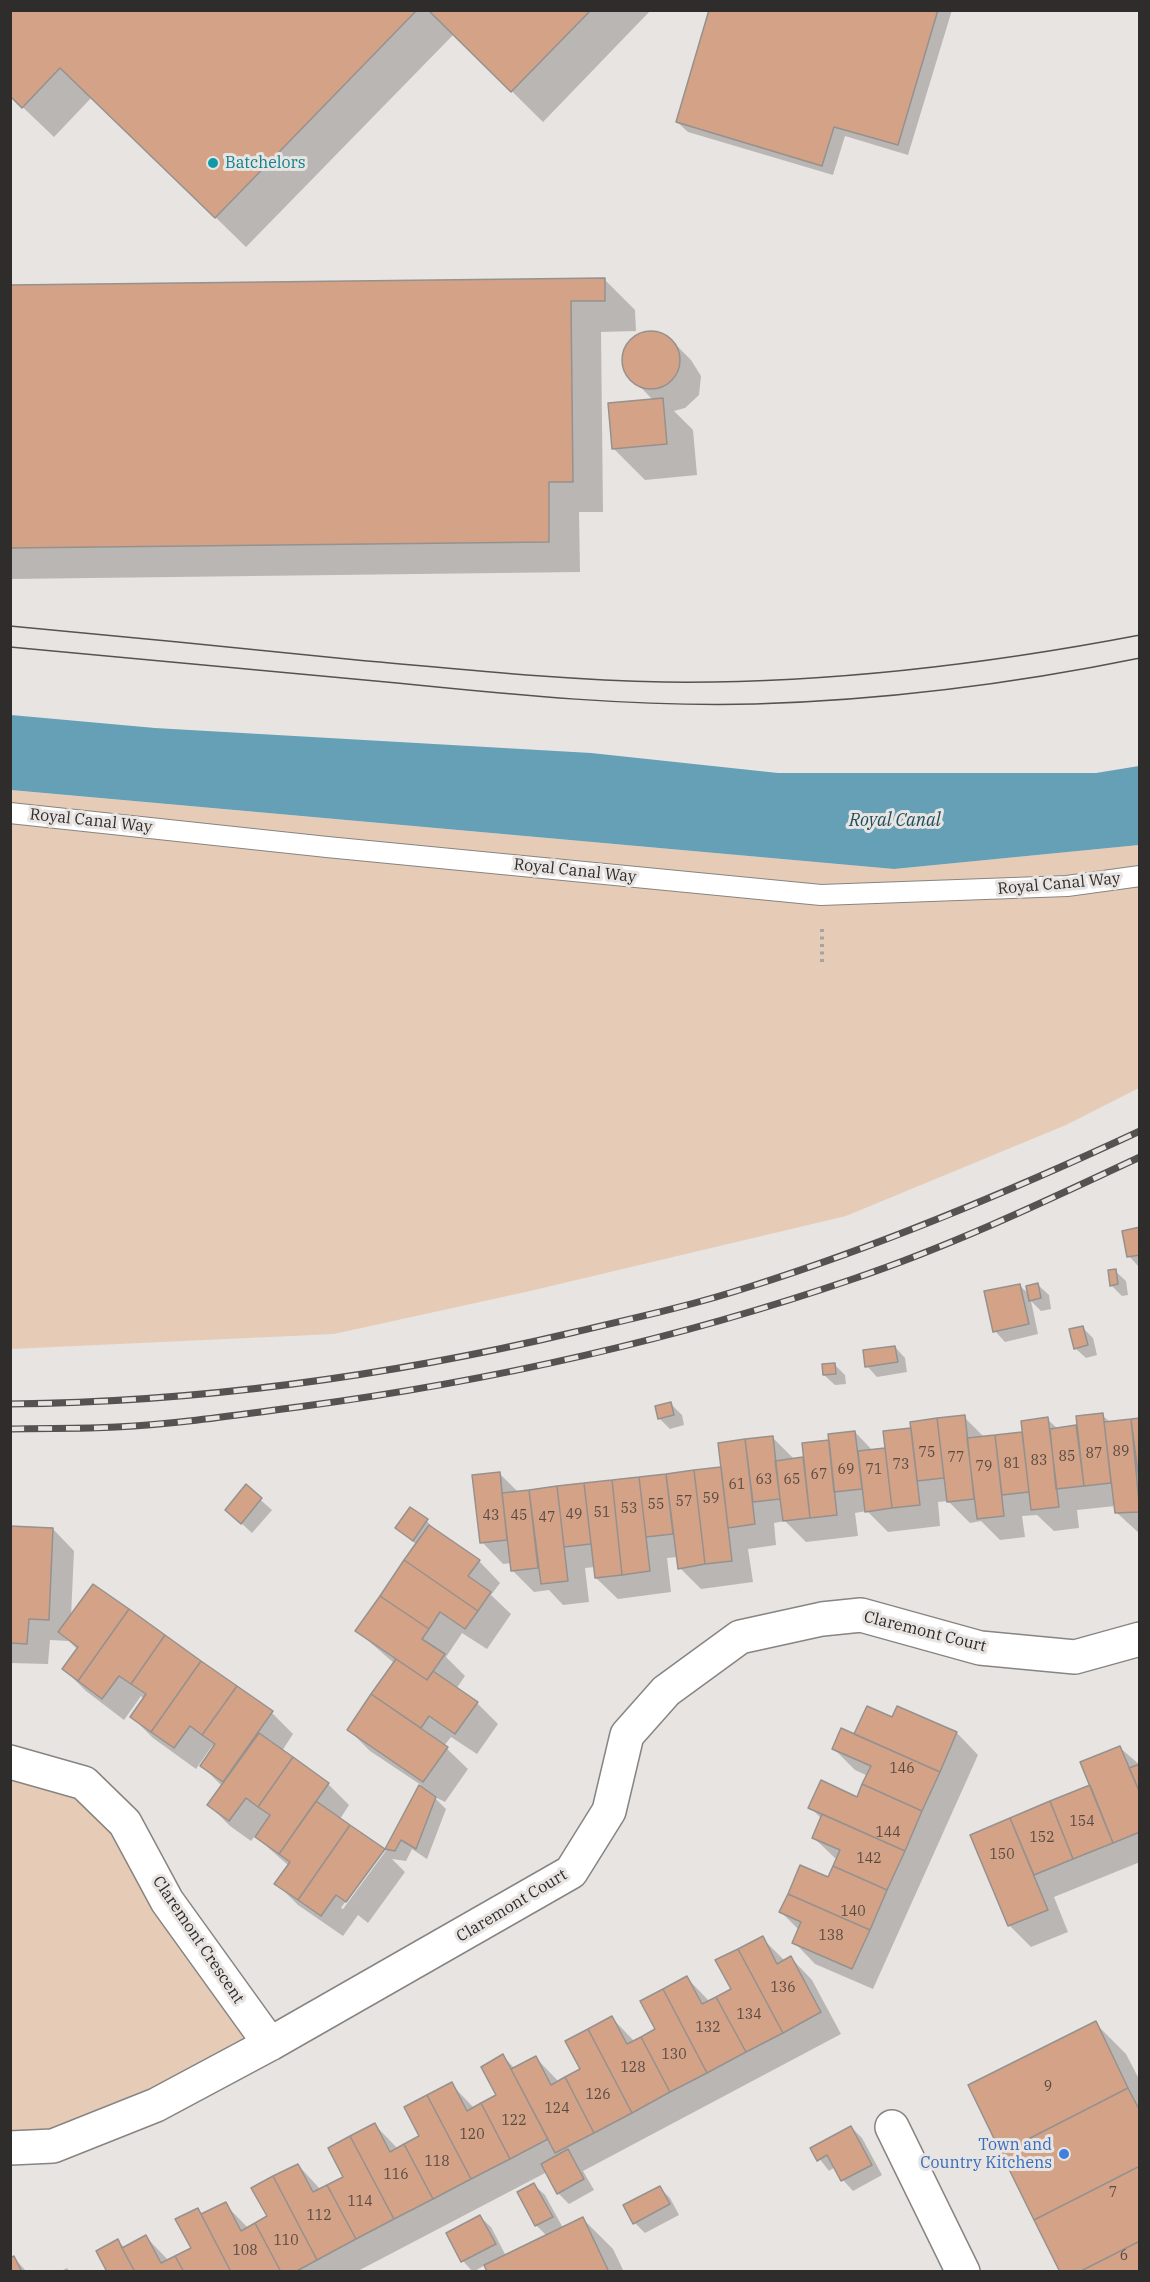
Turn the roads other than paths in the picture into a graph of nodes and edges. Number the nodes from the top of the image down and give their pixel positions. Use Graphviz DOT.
graph roads {
  1 [pos="10,813"];
  2 [pos="1140,876"];
  3 [pos="1140,1639"];
  4 [pos="10,1762"];
  5 [pos="270,2044"];
  6 [pos="892,2127"];
  7 [pos="10,2148"];
  8 [pos="963,2271"];
  1 -- 2 [label="lane, Royal Canal Way"];
  3 -- 5 [label="street, Claremont Court"];
  4 -- 5 [label="street, Claremont Crescent"];
  5 -- 7 [label="street, Claremont Court"];
  6 -- 8 [label="street"];
}
